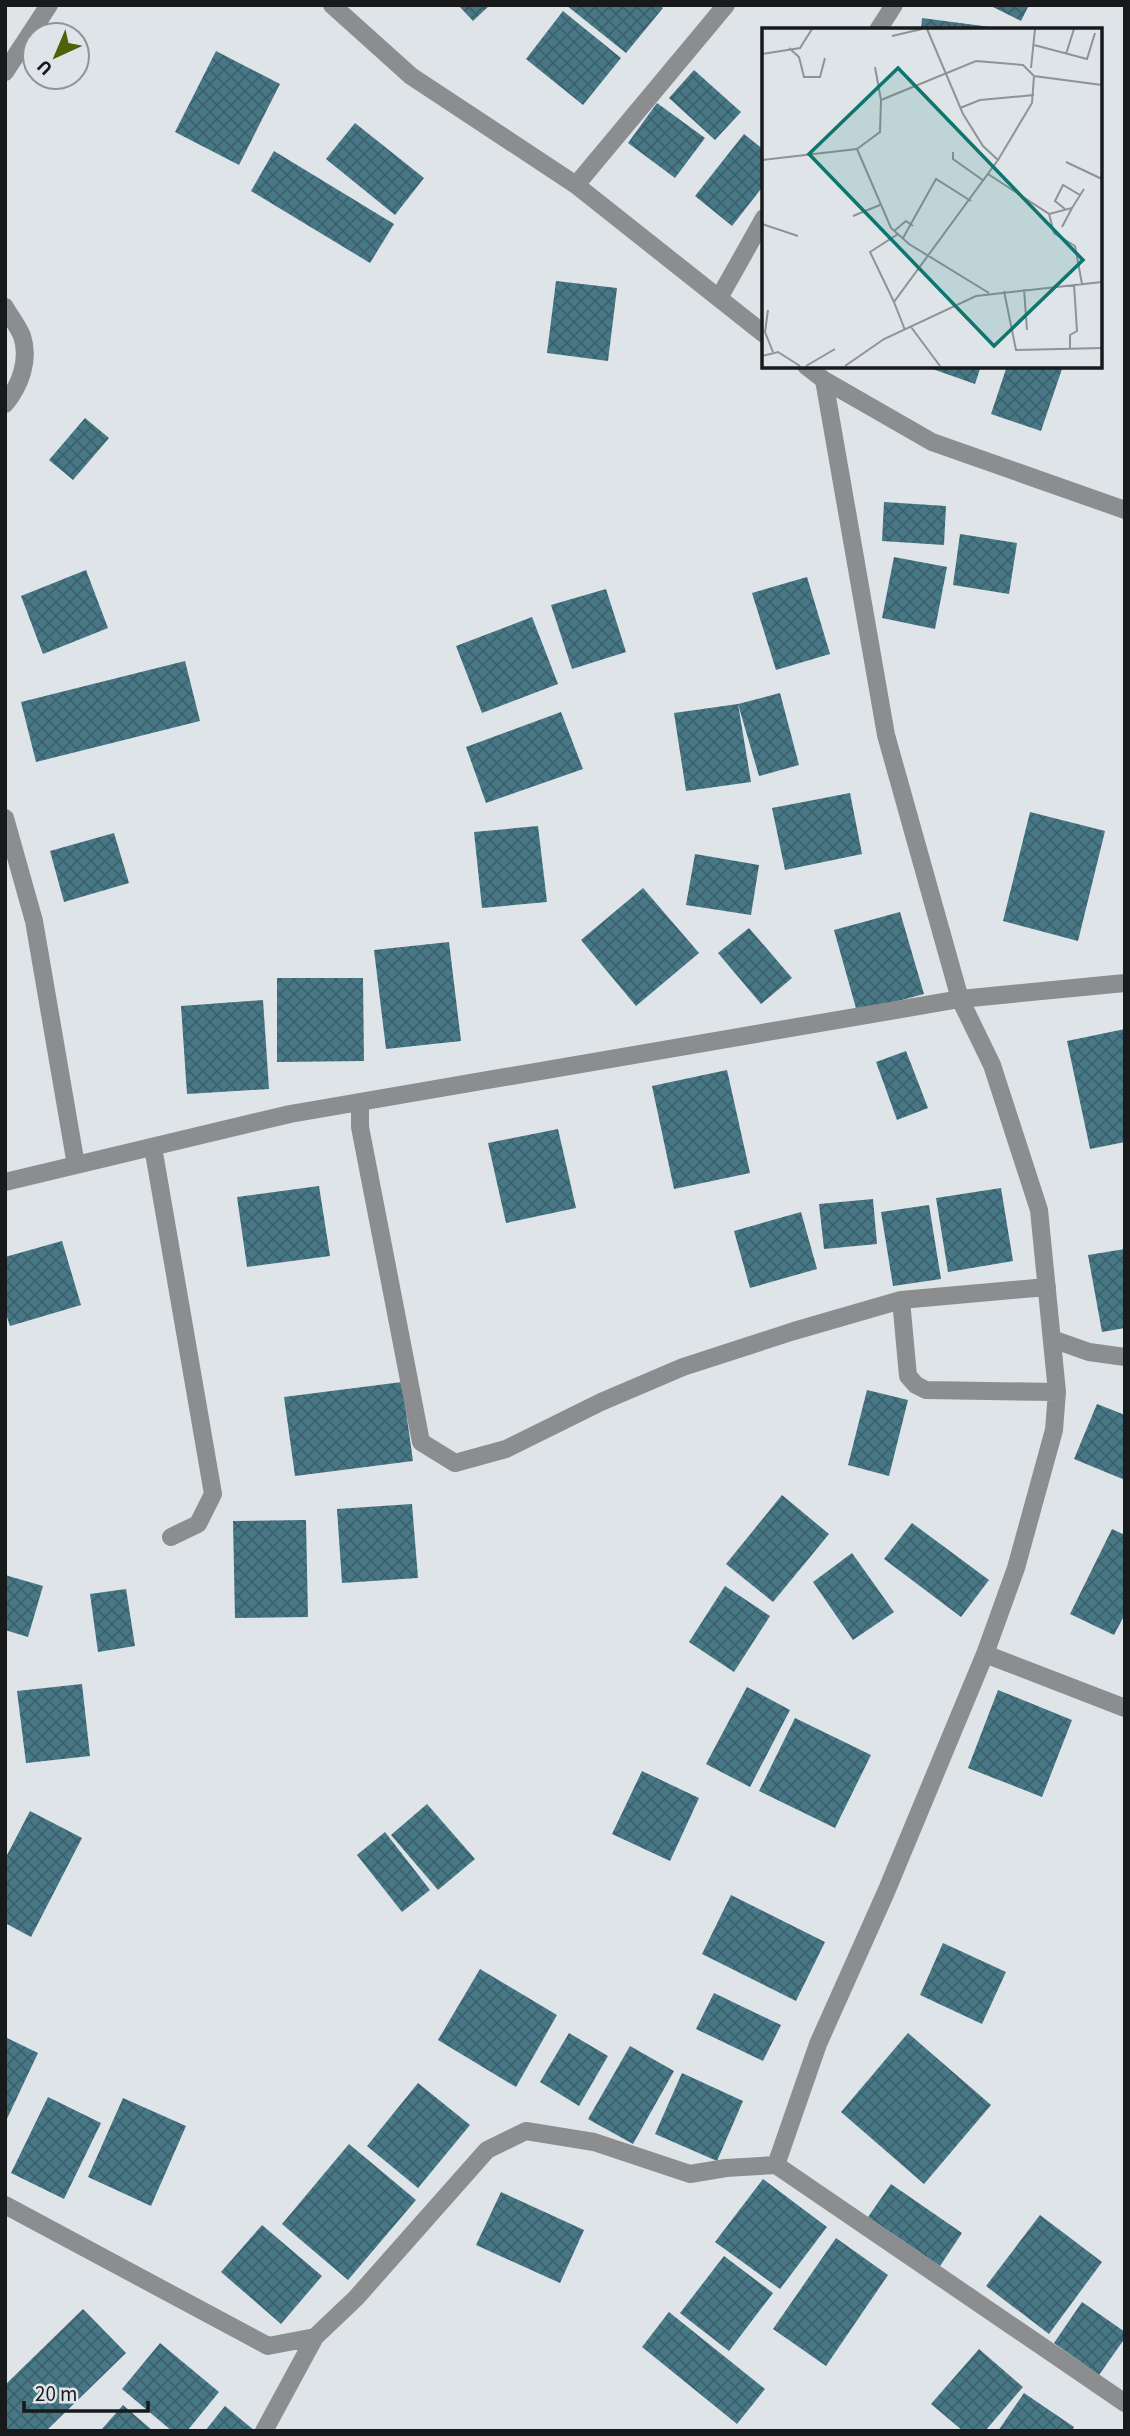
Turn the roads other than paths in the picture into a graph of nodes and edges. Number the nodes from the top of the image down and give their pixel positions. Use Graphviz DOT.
graph roads {
  1 [pos="50,5"];
  2 [pos="332,5"];
  3 [pos="726,5"];
  4 [pos="894,5"];
  5 [pos="879,28"];
  6 [pos="5,72"];
  7 [pos="576,184"];
  8 [pos="762,222"];
  9 [pos="719,298"];
  10 [pos="5,307"];
  11 [pos="762,332"];
  12 [pos="809,368"];
  13 [pos="824,380"];
  14 [pos="5,404"];
  15 [pos="1125,510"];
  16 [pos="5,818"];
  17 [pos="1125,983"];
  18 [pos="960,999"];
  19 [pos="360,1103"];
  20 [pos="153,1147"];
  21 [pos="76,1165"];
  22 [pos="5,1182"];
  23 [pos="1047,1287"];
  24 [pos="901,1300"];
  25 [pos="1052,1339"];
  26 [pos="1125,1357"];
  27 [pos="1058,1392"];
  28 [pos="171,1537"];
  29 [pos="985,1654"];
  30 [pos="1125,1708"];
  31 [pos="776,2165"];
  32 [pos="5,2205"];
  33 [pos="315,2337"];
  34 [pos="1125,2403"];
  35 [pos="264,2431"];
  1 -- 6 [label="street"];
  2 -- 7 [label="street"];
  3 -- 7 [label="street"];
  4 -- 5 [label="street"];
  7 -- 9 [label="street"];
  8 -- 9 [label="street"];
  9 -- 11 [label="street"];
  10 -- 14 [label="street"];
  12 -- 13 [label="street"];
  13 -- 15 [label="street"];
  13 -- 18 [label="street"];
  16 -- 21 [label="street"];
  17 -- 18 [label="street"];
  18 -- 19 [label="street"];
  18 -- 23 [label="street"];
  19 -- 20 [label="street"];
  19 -- 24 [label="street"];
  20 -- 21 [label="street"];
  20 -- 28 [label="street"];
  21 -- 22 [label="street"];
  23 -- 24 [label="street"];
  23 -- 25 [label="street"];
  24 -- 27 [label="street"];
  25 -- 26 [label="street"];
  25 -- 27 [label="street"];
  27 -- 29 [label="street"];
  29 -- 30 [label="street"];
  29 -- 31 [label="street"];
  31 -- 33 [label="street"];
  31 -- 34 [label="street"];
  32 -- 33 [label="street"];
  33 -- 35 [label="street"];
}
